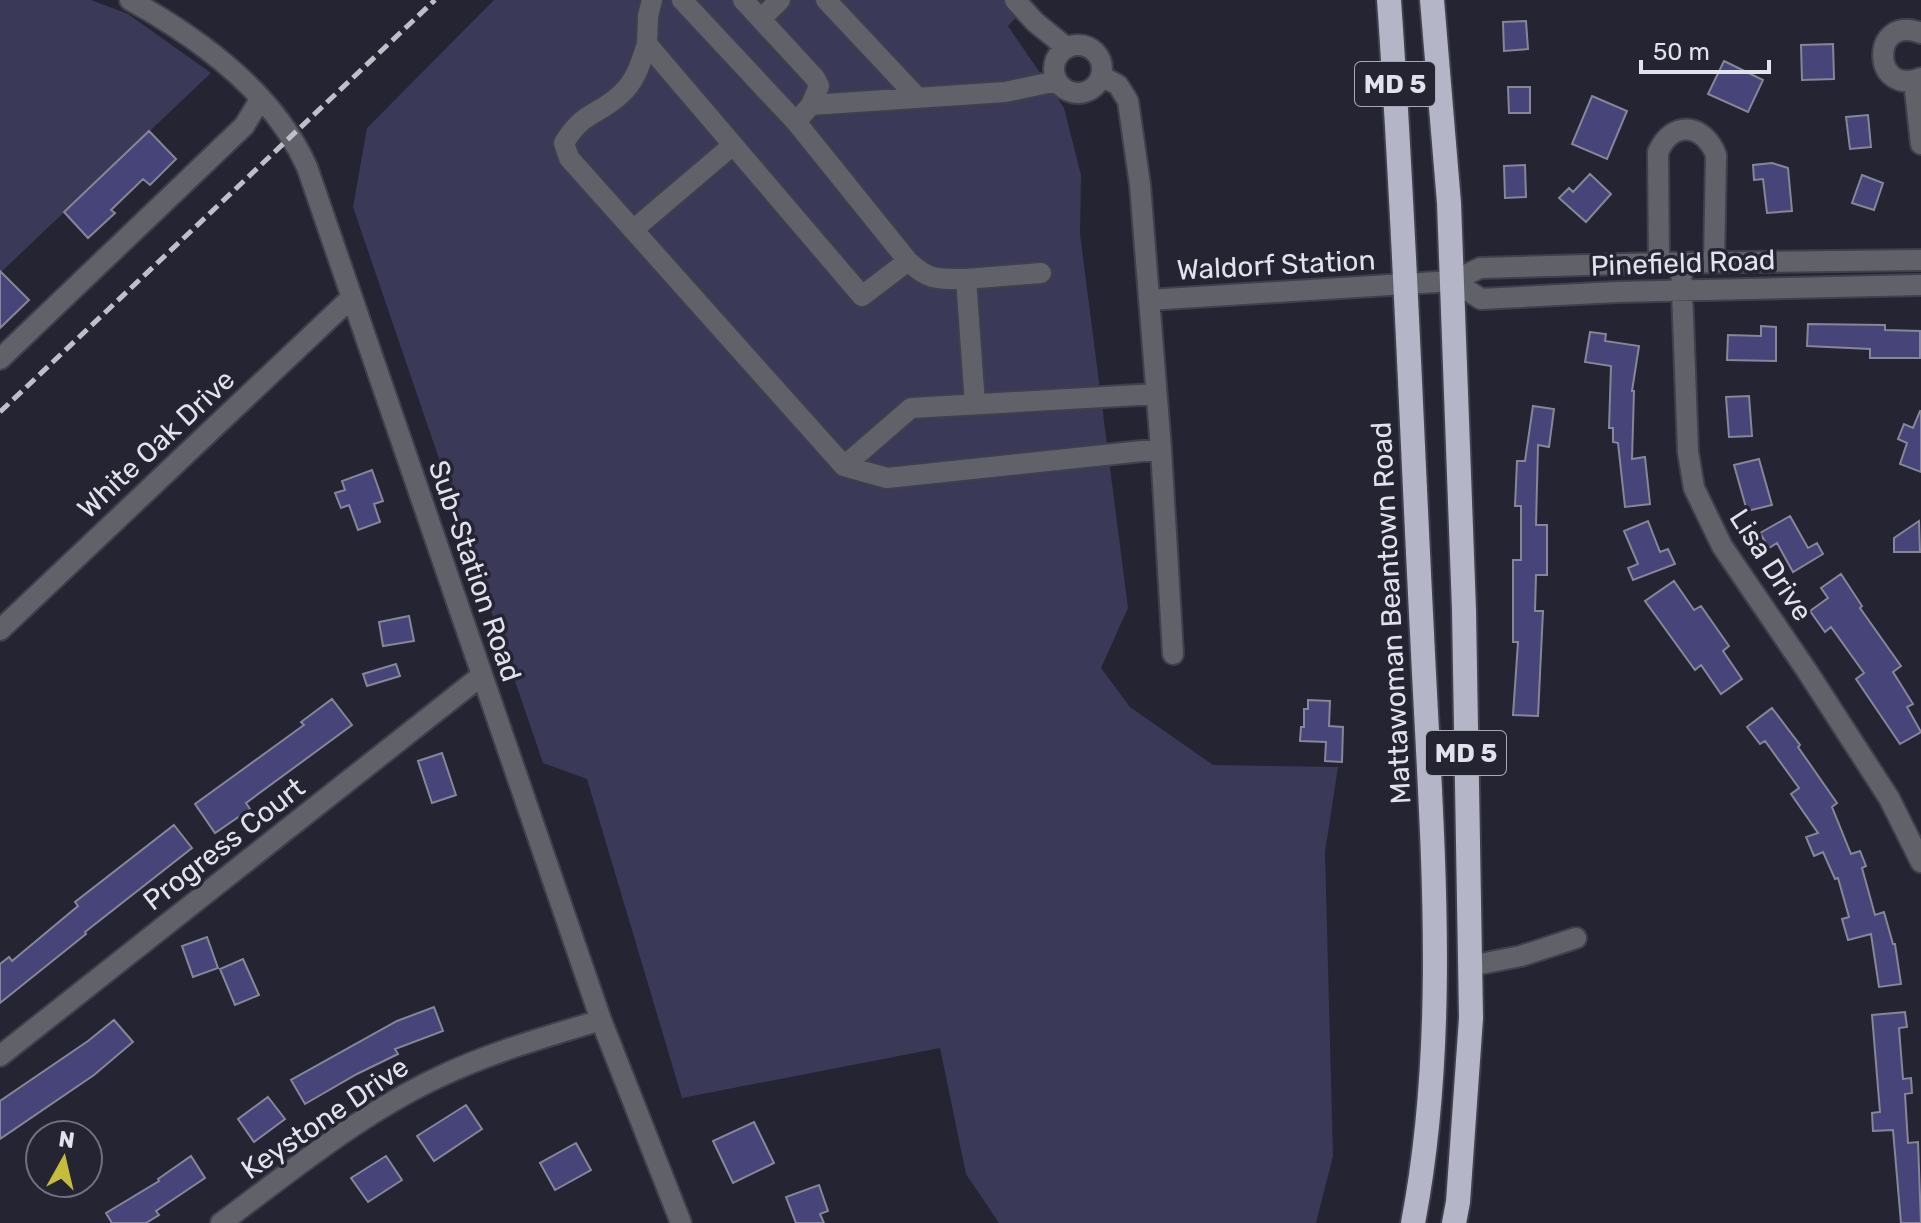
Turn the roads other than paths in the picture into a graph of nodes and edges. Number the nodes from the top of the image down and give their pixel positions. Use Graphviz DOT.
graph roads {
  1 [pos="130,0"];
  2 [pos="652,0"];
  3 [pos="682,0"];
  4 [pos="743,0"];
  5 [pos="780,0"];
  6 [pos="826,0"];
  7 [pos="1015,0"];
  8 [pos="1389,0"];
  9 [pos="1432,0"];
  10 [pos="761,19"];
  11 [pos="1921,33"];
  12 [pos="647,44"];
  13 [pos="1067,48"];
  14 [pos="1101,76"];
  15 [pos="1918,80"];
  16 [pos="1057,81"];
  17 [pos="918,98"];
  18 [pos="260,100"];
  19 [pos="811,105"];
  20 [pos="796,122"];
  21 [pos="1921,144"];
  22 [pos="733,145"];
  23 [pos="633,230"];
  24 [pos="1921,260"];
  25 [pos="908,261"];
  26 [pos="1659,263"];
  27 [pos="1714,263"];
  28 [pos="1681,264"];
  29 [pos="1041,273"];
  30 [pos="966,279"];
  31 [pos="1453,281"];
  32 [pos="1406,285"];
  33 [pos="1921,285"];
  34 [pos="1683,290"];
  35 [pos="351,298"];
  36 [pos="1149,300"];
  37 [pos="0,359"];
  38 [pos="1156,394"];
  39 [pos="975,404"];
  40 [pos="1161,449"];
  41 [pos="844,466"];
  42 [pos="0,630"];
  43 [pos="1173,654"];
  44 [pos="481,676"];
  45 [pos="1921,862"];
  46 [pos="1433,931"];
  47 [pos="1576,938"];
  48 [pos="1470,966"];
  49 [pos="601,1020"];
  50 [pos="0,1056"];
  51 [pos="1459,1188"];
  52 [pos="221,1223"];
  53 [pos="681,1223"];
  54 [pos="1413,1223"];
  55 [pos="1454,1223"];
  1 -- 18 [label="street, Sub-Station Road"];
  2 -- 12 [label="street"];
  3 -- 20 [label="street"];
  4 -- 10 [label="street"];
  5 -- 10 [label="street"];
  6 -- 17 [label="street"];
  7 -- 13 [label="street"];
  8 -- 32 [label="highway, Mattawoman Beantown Road / MD 5"];
  9 -- 31 [label="highway, MD 5"];
  10 -- 19 [label="street"];
  11 -- 15 [label="street"];
  12 -- 22 [label="street"];
  12 -- 23 [label="street"];
  13 -- 14 [label="street"];
  13 -- 16 [label="street"];
  14 -- 16 [label="street"];
  14 -- 36 [label="street"];
  15 -- 21 [label="street"];
  16 -- 17 [label="street"];
  17 -- 19 [label="street"];
  18 -- 35 [label="street, Sub-Station Road"];
  18 -- 37 [label="street"];
  19 -- 20 [label="street"];
  20 -- 25 [label="street"];
  22 -- 23 [label="street"];
  22 -- 25 [label="street"];
  23 -- 41 [label="street"];
  24 -- 27 [label="street, Pinefield Road"];
  25 -- 30 [label="street"];
  26 -- 27 [label="street"];
  26 -- 28 [label="street, Pinefield Road"];
  26 -- 31 [label="street, Pinefield Road"];
  27 -- 28 [label="street, Pinefield Road"];
  28 -- 34 [label="street, Lisa Drive"];
  29 -- 30 [label="street"];
  30 -- 39 [label="street"];
  31 -- 32 [label="street, Pinefield Road"];
  31 -- 34 [label="street, Pinefield Road"];
  31 -- 48 [label="highway, MD 5"];
  32 -- 36 [label="street, Waldorf Station"];
  32 -- 46 [label="highway, Mattawoman Beantown Road / MD 5"];
  33 -- 34 [label="street, Pinefield Road"];
  34 -- 45 [label="street, Lisa Drive"];
  35 -- 42 [label="street, White Oak Drive"];
  35 -- 44 [label="street, Sub-Station Road"];
  36 -- 38 [label="street"];
  38 -- 39 [label="street"];
  38 -- 40 [label="street"];
  39 -- 41 [label="street"];
  40 -- 41 [label="street"];
  40 -- 43 [label="street"];
  44 -- 49 [label="street, Sub-Station Road"];
  44 -- 50 [label="street, Progress Court"];
  46 -- 51 [label="highway"];
  46 -- 54 [label="highway, Mattawoman Beantown Road / MD 5"];
  47 -- 48 [label="street"];
  48 -- 51 [label="highway, MD 5"];
  49 -- 52 [label="street, Keystone Drive"];
  49 -- 53 [label="street, Sub-Station Road"];
  51 -- 55 [label="highway, MD 5"];
}
